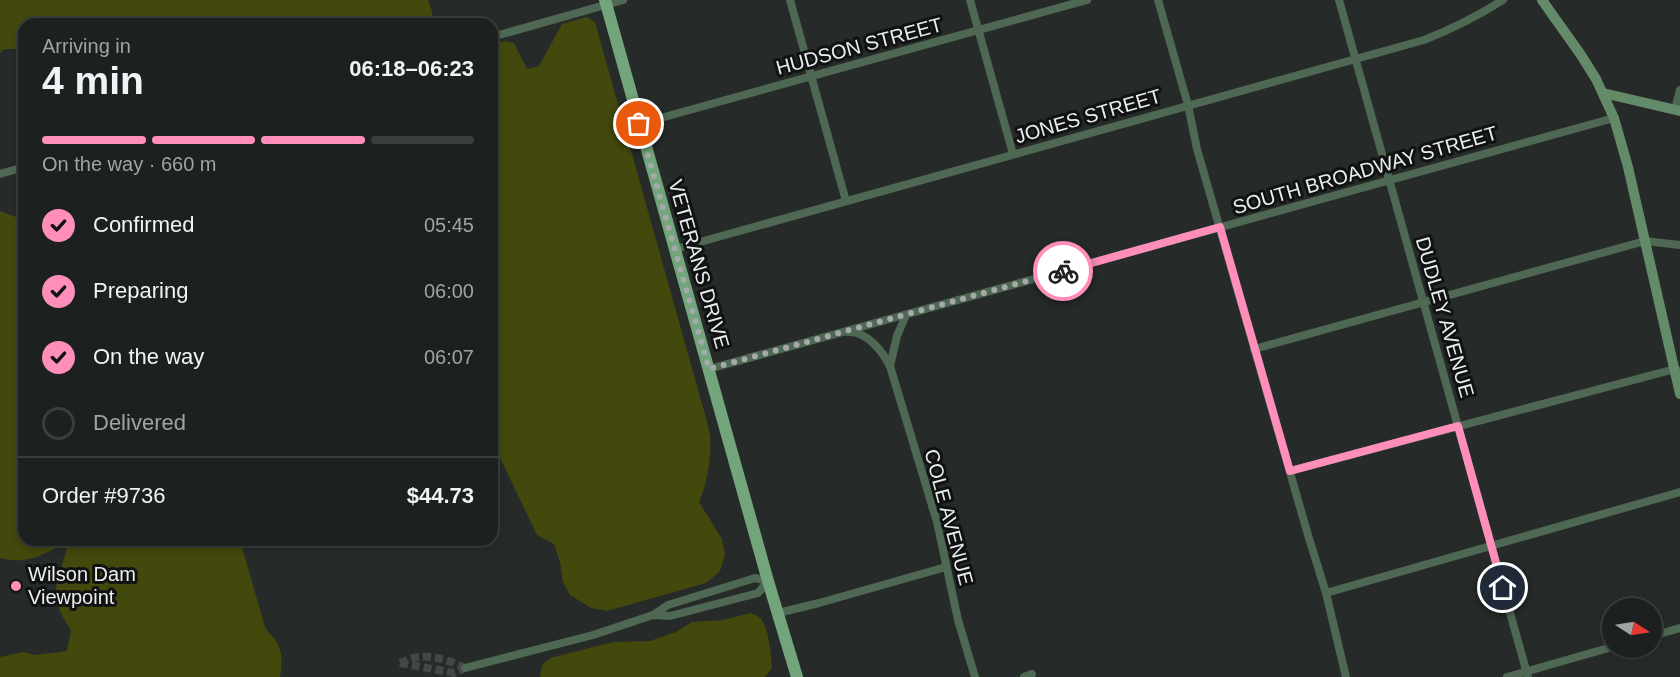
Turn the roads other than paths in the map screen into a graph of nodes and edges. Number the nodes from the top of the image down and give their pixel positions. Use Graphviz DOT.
graph roads {
  1 [pos="623,0"];
  2 [pos="790,0"];
  3 [pos="970,0"];
  4 [pos="1087,0"];
  5 [pos="1158,0"];
  6 [pos="1339,0"];
  7 [pos="1503,0"];
  8 [pos="1542,0"];
  9 [pos="606,2"];
  10 [pos="979,30"];
  11 [pos="498,35"];
  12 [pos="1355,59"];
  13 [pos="811,76"];
  14 [pos="1680,90"];
  15 [pos="1603,93"];
  16 [pos="1188,105"];
  17 [pos="1678,110"];
  18 [pos="1614,118"];
  19 [pos="639,124"];
  20 [pos="1013,154"];
  21 [pos="18,169"];
  22 [pos="0,174"];
  23 [pos="1389,180"];
  24 [pos="846,201"];
  25 [pos="1220,227"];
  26 [pos="1645,241"];
  27 [pos="1680,245"];
  28 [pos="675,249"];
  29 [pos="1424,302"];
  30 [pos="906,315"];
  31 [pos="841,333"];
  32 [pos="1254,349"];
  33 [pos="890,366"];
  34 [pos="709,369"];
  35 [pos="1677,370"];
  36 [pos="1680,394"];
  37 [pos="1458,426"];
  38 [pos="1290,471"];
  39 [pos="1680,492"];
  40 [pos="1492,546"];
  41 [pos="946,567"];
  42 [pos="768,581"];
  43 [pos="1326,593"];
  44 [pos="778,613"];
  45 [pos="652,615"];
  46 [pos="1680,628"];
  47 [pos="1662,633"];
  48 [pos="1602,650"];
  49 [pos="465,668"];
  50 [pos="1528,674"];
  51 [pos="797,677"];
  52 [pos="975,677"];
  53 [pos="1346,677"];
  54 [pos="1508,677"];
  1 -- 9 [label="street"];
  2 -- 13 [label="street"];
  3 -- 10 [label="street"];
  4 -- 10 [label="street, HUDSON STREET"];
  5 -- 16 [label="street"];
  6 -- 12 [label="street, DUDLEY AVENUE"];
  7 -- 12 [label="street, JONES STREET"];
  8 -- 15 [label="main road"];
  9 -- 11 [label="street"];
  9 -- 19 [label="main road, VETERANS DRIVE"];
  10 -- 13 [label="street, HUDSON STREET"];
  10 -- 20 [label="street"];
  12 -- 16 [label="street, JONES STREET"];
  12 -- 23 [label="street, DUDLEY AVENUE"];
  13 -- 19 [label="street, HUDSON STREET"];
  13 -- 24 [label="street"];
  14 -- 17 [label="street"];
  15 -- 17 [label="main road"];
  15 -- 18 [label="main road"];
  16 -- 20 [label="street, JONES STREET"];
  16 -- 25 [label="street"];
  18 -- 23 [label="street, SOUTH BROADWAY STREET"];
  18 -- 26 [label="main road"];
  19 -- 28 [label="main road, VETERANS DRIVE"];
  20 -- 24 [label="street, JONES STREET"];
  21 -- 22 [label="street"];
  23 -- 25 [label="street, SOUTH BROADWAY STREET"];
  23 -- 29 [label="street, DUDLEY AVENUE"];
  24 -- 28 [label="street, JONES STREET"];
  25 -- 30 [label="street, SOUTH BROADWAY STREET"];
  25 -- 32 [label="street"];
  26 -- 27 [label="street"];
  26 -- 29 [label="street"];
  26 -- 35 [label="main road"];
  28 -- 34 [label="main road, VETERANS DRIVE"];
  29 -- 32 [label="street"];
  29 -- 37 [label="street, DUDLEY AVENUE"];
  30 -- 31 [label="street, SOUTH BROADWAY STREET"];
  30 -- 33 [label="street"];
  31 -- 33 [label="street, COLE AVENUE"];
  31 -- 34 [label="street, SOUTH BROADWAY STREET"];
  32 -- 38 [label="street"];
  33 -- 41 [label="street, COLE AVENUE"];
  34 -- 42 [label="main road, VETERANS DRIVE"];
  35 -- 36 [label="main road"];
  35 -- 37 [label="street"];
  37 -- 38 [label="street"];
  37 -- 40 [label="street, DUDLEY AVENUE"];
  38 -- 43 [label="street"];
  39 -- 40 [label="street"];
  40 -- 43 [label="street"];
  40 -- 50 [label="street, DUDLEY AVENUE"];
  41 -- 44 [label="street"];
  41 -- 52 [label="street, COLE AVENUE"];
  42 -- 44 [label="main road, VETERANS DRIVE"];
  42 -- 45 [label="street"];
  42 -- 45 [label="street"];
  43 -- 53 [label="street"];
  44 -- 51 [label="main road, VETERANS DRIVE"];
  45 -- 49 [label="street"];
  46 -- 47 [label="street"];
  48 -- 50 [label="street"];
  50 -- 54 [label="street"];
}
